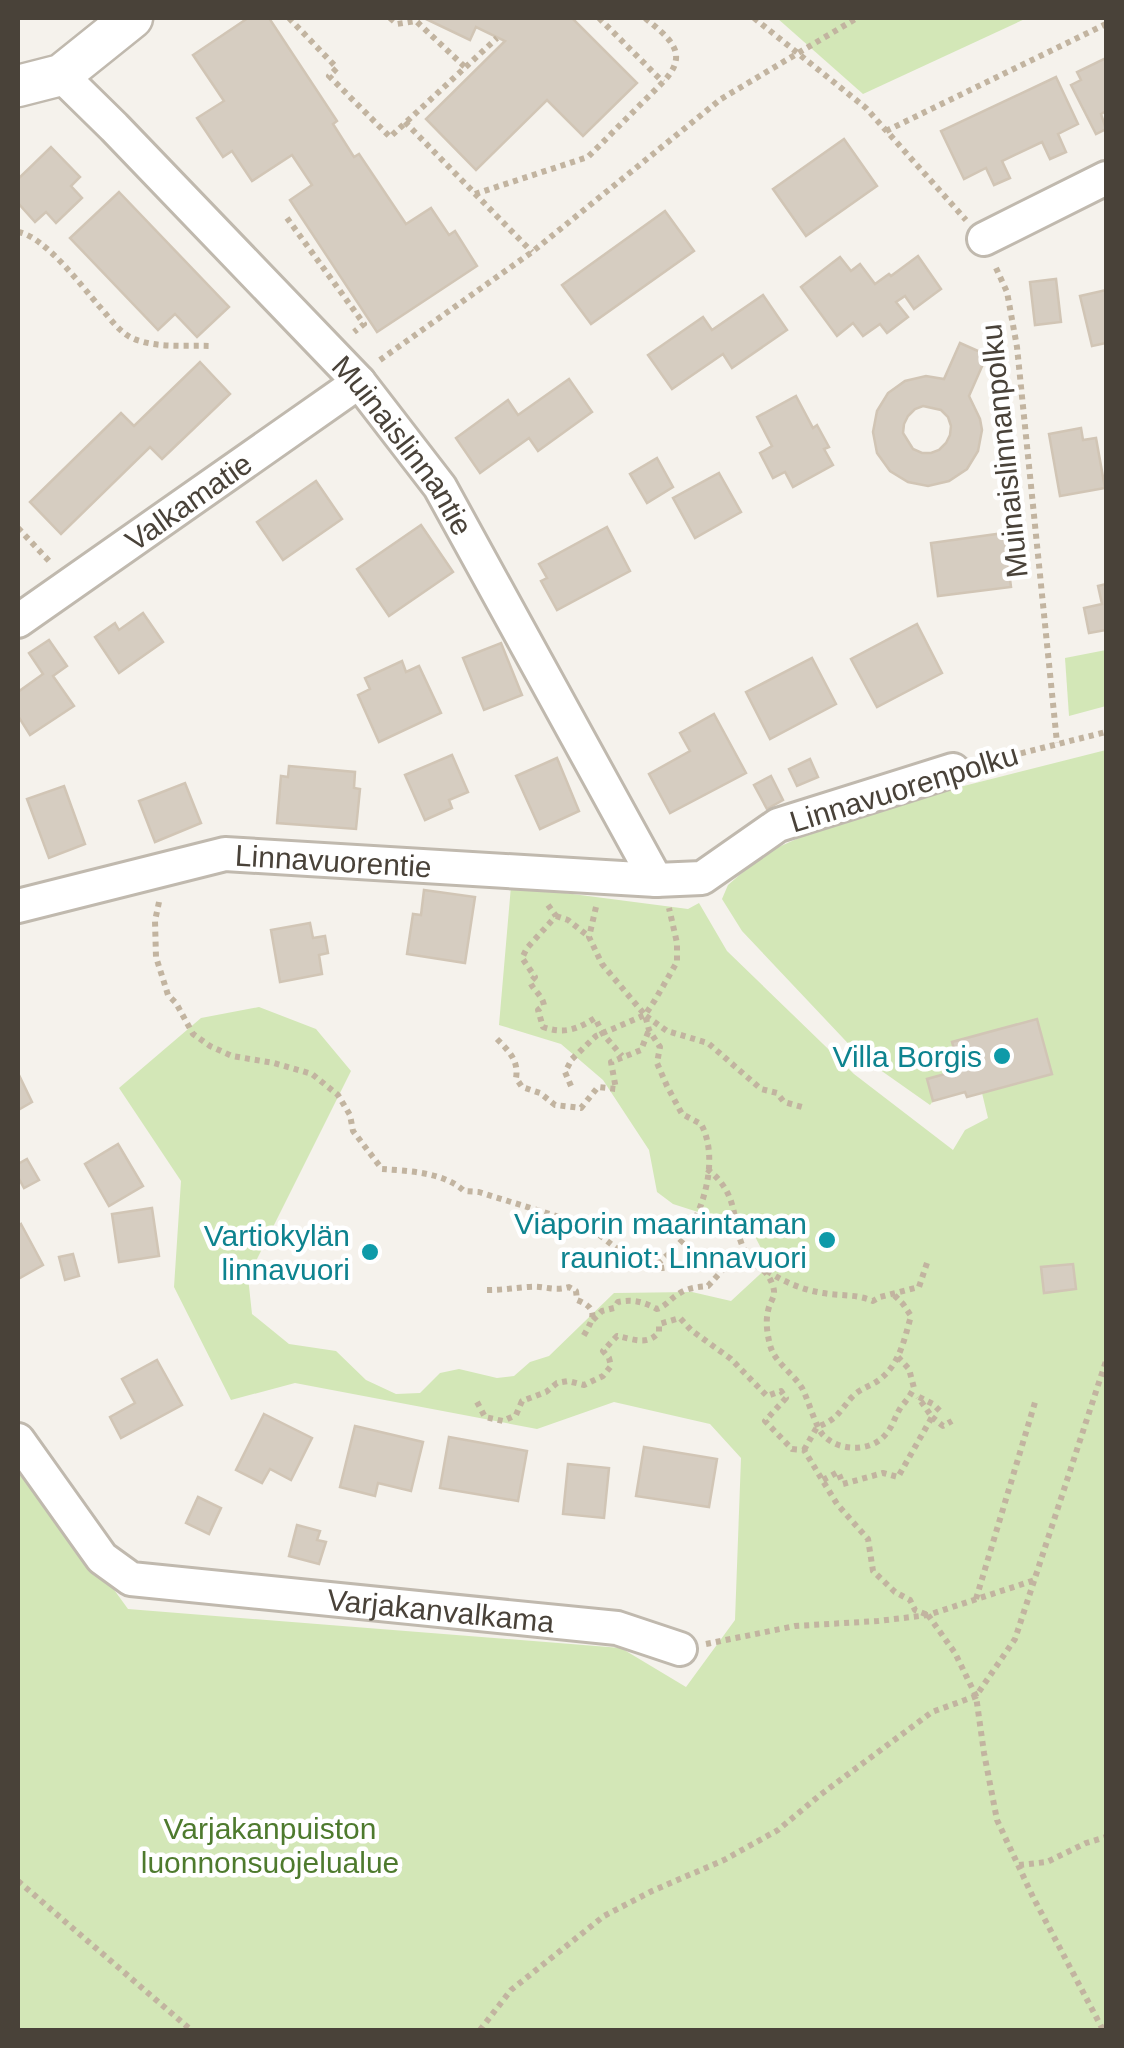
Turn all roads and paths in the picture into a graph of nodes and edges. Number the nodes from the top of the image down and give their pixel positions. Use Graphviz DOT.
graph roads {
  1 [pos="132,18"];
  2 [pos="289,18"];
  3 [pos="390,18"];
  4 [pos="599,18"];
  5 [pos="646,18"];
  6 [pos="754,18"];
  7 [pos="856,18"];
  8 [pos="1106,24"];
  9 [pos="497,38"];
  10 [pos="797,54"];
  11 [pos="465,66"];
  12 [pos="61,75"];
  13 [pos="663,82"];
  14 [pos="18,86"];
  15 [pos="405,122"];
  16 [pos="886,132"];
  17 [pos="1106,178"];
  18 [pos="476,194"];
  19 [pos="287,218"];
  20 [pos="18,232"];
  21 [pos="984,240"];
  22 [pos="532,252"];
  23 [pos="345,338"];
  24 [pos="212,346"];
  25 [pos="358,382"];
  26 [pos="18,528"];
  27 [pos="71,583"];
  28 [pos="18,621"];
  29 [pos="1106,732"];
  30 [pos="1057,743"];
  31 [pos="953,770"];
  32 [pos="168,868"];
  33 [pos="534,872"];
  34 [pos="604,877"];
  35 [pos="656,880"];
  36 [pos="18,906"];
  37 [pos="556,916"];
  38 [pos="588,937"];
  39 [pos="646,1015"];
  40 [pos="650,1030"];
  41 [pos="603,1034"];
  42 [pos="497,1040"];
  43 [pos="622,1056"];
  44 [pos="571,1086"];
  45 [pos="802,1108"];
  46 [pos="707,1170"];
  47 [pos="750,1260"];
  48 [pos="730,1262"];
  49 [pos="927,1262"];
  50 [pos="655,1266"];
  51 [pos="766,1271"];
  52 [pos="487,1290"];
  53 [pos="893,1294"];
  54 [pos="592,1320"];
  55 [pos="583,1337"];
  56 [pos="898,1357"];
  57 [pos="1106,1361"];
  58 [pos="1036,1399"];
  59 [pos="477,1402"];
  60 [pos="942,1412"];
  61 [pos="932,1417"];
  62 [pos="952,1421"];
  63 [pos="816,1427"];
  64 [pos="18,1440"];
  65 [pos="804,1450"];
  66 [pos="823,1480"];
  67 [pos="1034,1580"];
  68 [pos="976,1599"];
  69 [pos="928,1615"];
  70 [pos="680,1650"];
  71 [pos="976,1696"];
  72 [pos="1106,1837"];
  73 [pos="1018,1865"];
  74 [pos="18,1882"];
  75 [pos="191,2030"];
  76 [pos="480,2030"];
  77 [pos="1103,2030"];
  1 -- 12 [label="street"];
  2 -- 15 [label="path"];
  3 -- 11 [label="path"];
  4 -- 13 [label="path"];
  5 -- 13 [label="path"];
  6 -- 10 [label="path, Muinaislinnanpolku"];
  7 -- 10 [label="path"];
  8 -- 16 [label="path"];
  9 -- 11 [label="path"];
  10 -- 16 [label="path, Muinaislinnanpolku"];
  10 -- 22 [label="path"];
  11 -- 15 [label="path"];
  12 -- 14 [label="street"];
  12 -- 25 [label="street, Muinaislinnantie"];
  13 -- 18 [label="path"];
  15 -- 18 [label="path"];
  16 -- 21 [label="path, Muinaislinnanpolku"];
  17 -- 21 [label="street"];
  18 -- 22 [label="path"];
  19 -- 23 [label="path"];
  20 -- 24 [label="path"];
  21 -- 30 [label="path, Muinaislinnanpolku"];
  22 -- 25 [label="path"];
  25 -- 27 [label="street, Valkamatie"];
  25 -- 35 [label="street, Muinaislinnantie"];
  26 -- 27 [label="path"];
  27 -- 28 [label="street, Valkamatie"];
  29 -- 30 [label="path, Linnavuorenpolku"];
  30 -- 31 [label="path, Linnavuorenpolku"];
  31 -- 35 [label="street, Linnavuorenpolku"];
  32 -- 33 [label="street, Linnavuorentie"];
  32 -- 36 [label="street, Linnavuorentie"];
  32 -- 50 [label="path"];
  33 -- 34 [label="street, Linnavuorentie"];
  33 -- 37 [label="path"];
  34 -- 35 [label="street, Linnavuorentie"];
  34 -- 38 [label="path"];
  35 -- 39 [label="path"];
  37 -- 38 [label="path"];
  37 -- 41 [label="path"];
  38 -- 39 [label="path"];
  39 -- 40 [label="path"];
  39 -- 41 [label="path"];
  39 -- 45 [label="path"];
  40 -- 43 [label="path"];
  40 -- 46 [label="path"];
  41 -- 43 [label="path"];
  41 -- 44 [label="path"];
  42 -- 43 [label="path"];
  46 -- 47 [label="path"];
  46 -- 50 [label="path"];
  47 -- 48 [label="path"];
  47 -- 51 [label="path"];
  48 -- 50 [label="path"];
  48 -- 54 [label="path"];
  49 -- 53 [label="path"];
  51 -- 53 [label="path"];
  51 -- 63 [label="path"];
  52 -- 54 [label="path"];
  53 -- 56 [label="path"];
  54 -- 55 [label="path"];
  56 -- 63 [label="path"];
  56 -- 63 [label="path"];
  57 -- 67 [label="path"];
  58 -- 68 [label="path"];
  59 -- 65 [label="path"];
  60 -- 61 [label="path"];
  61 -- 62 [label="path"];
  61 -- 66 [label="path"];
  63 -- 65 [label="path"];
  64 -- 70 [label="street, Varjakanvalkama"];
  65 -- 66 [label="path"];
  66 -- 69 [label="path"];
  67 -- 68 [label="path"];
  67 -- 71 [label="path"];
  68 -- 69 [label="path"];
  69 -- 70 [label="path"];
  69 -- 71 [label="path"];
  71 -- 73 [label="path"];
  71 -- 76 [label="path"];
  72 -- 73 [label="path"];
  73 -- 77 [label="path"];
  74 -- 75 [label="path"];
}
